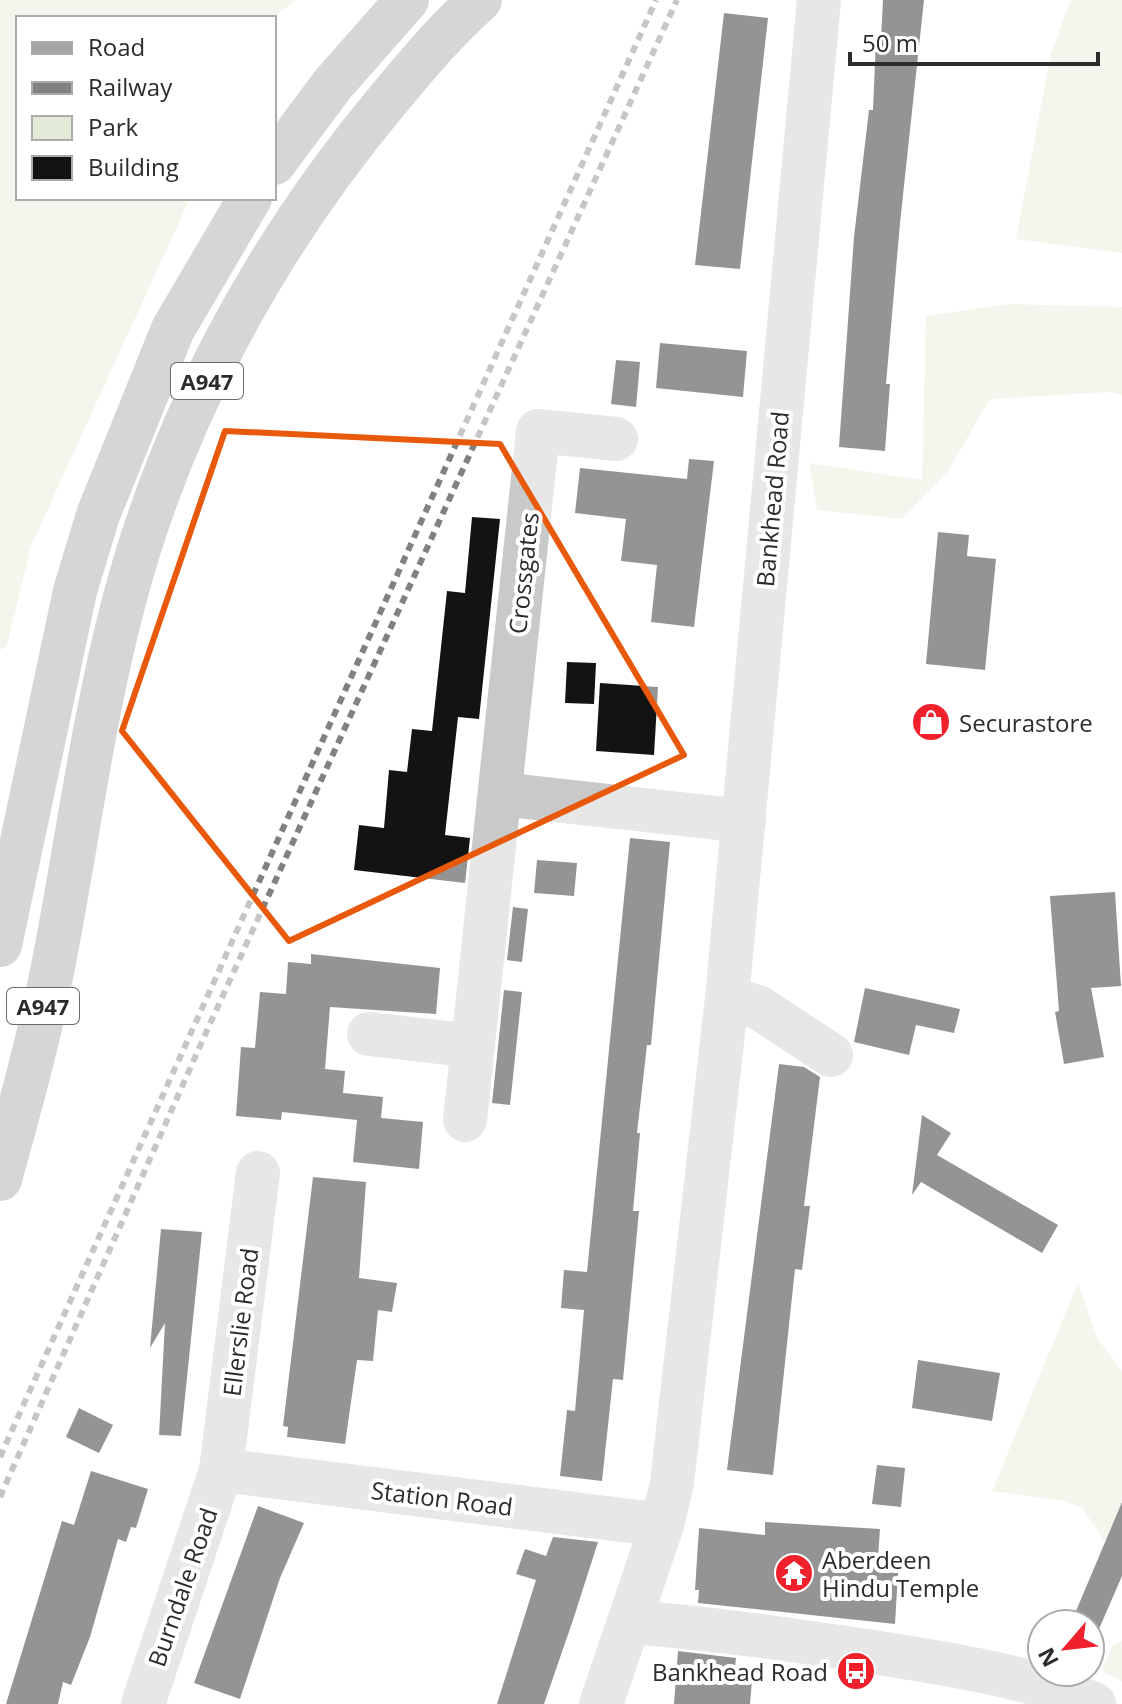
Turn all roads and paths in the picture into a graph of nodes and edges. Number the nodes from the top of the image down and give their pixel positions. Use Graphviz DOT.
graph roads {
  1 [pos="407,0"];
  2 [pos="480,0"];
  3 [pos="819,0"];
  4 [pos="276,160"];
  5 [pos="249,200"];
  6 [pos="616,439"];
  7 [pos="500,794"];
  8 [pos="744,821"];
  9 [pos="0,945"];
  10 [pos="727,998"];
  11 [pos="369,1034"];
  12 [pos="473,1046"];
  13 [pos="831,1055"];
  14 [pos="465,1120"];
  15 [pos="258,1173"];
  16 [pos="0,1179"];
  17 [pos="221,1470"];
  18 [pos="662,1525"];
  19 [pos="629,1622"];
  20 [pos="143,1704"];
  21 [pos="601,1704"];
  22 [pos="1094,1704"];
  1 -- 4 [label="main road"];
  2 -- 16 [label="main road, A947"];
  3 -- 8 [label="street, Bankhead Road"];
  5 -- 9 [label="main road, A947"];
  6 -- 7 [label="street, Crossgates"];
  7 -- 8 [label="street"];
  7 -- 12 [label="street, Crossgates"];
  8 -- 10 [label="street, Bankhead Road"];
  10 -- 13 [label="street"];
  10 -- 18 [label="street, Bankhead Road"];
  11 -- 12 [label="street"];
  12 -- 14 [label="street, Crossgates"];
  15 -- 17 [label="street, Ellerslie Road"];
  17 -- 18 [label="street, Station Road"];
  17 -- 20 [label="street, Burndale Road"];
  18 -- 19 [label="street, Bankhead Road"];
  19 -- 21 [label="street, Bankhead Road"];
  19 -- 22 [label="street"];
}
